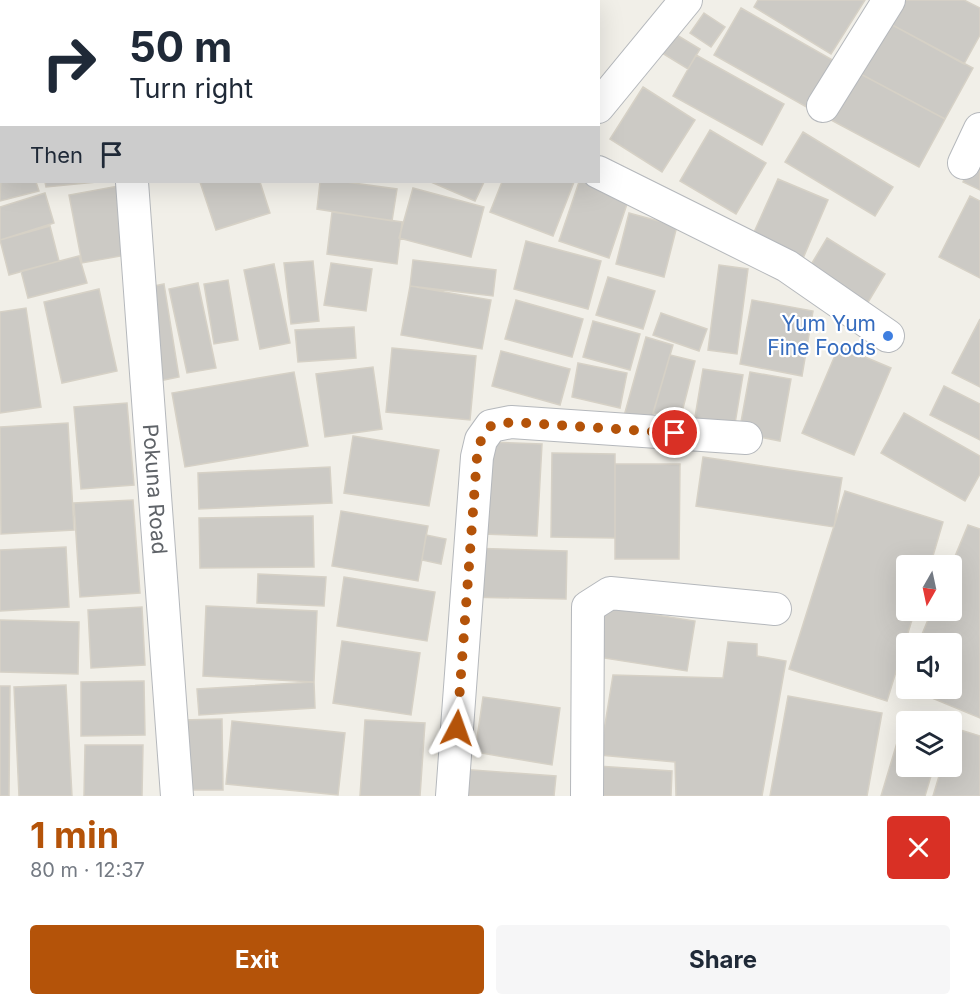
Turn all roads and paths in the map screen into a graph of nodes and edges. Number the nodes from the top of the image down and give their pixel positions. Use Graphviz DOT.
graph roads {
  1 [pos="686,0"];
  2 [pos="889,0"];
  3 [pos="600,105"];
  4 [pos="823,106"];
  5 [pos="980,129"];
  6 [pos="964,163"];
  7 [pos="600,173"];
  8 [pos="132,183"];
  9 [pos="888,336"];
  10 [pos="746,438"];
  11 [pos="775,609"];
  12 [pos="177,796"];
  13 [pos="452,796"];
  14 [pos="587,796"];
  1 -- 3 [label="street"];
  2 -- 4 [label="street"];
  5 -- 6 [label="street"];
  7 -- 9 [label="street"];
  8 -- 12 [label="street, Pokuna Road"];
  10 -- 13 [label="street"];
  11 -- 14 [label="street"];
}
